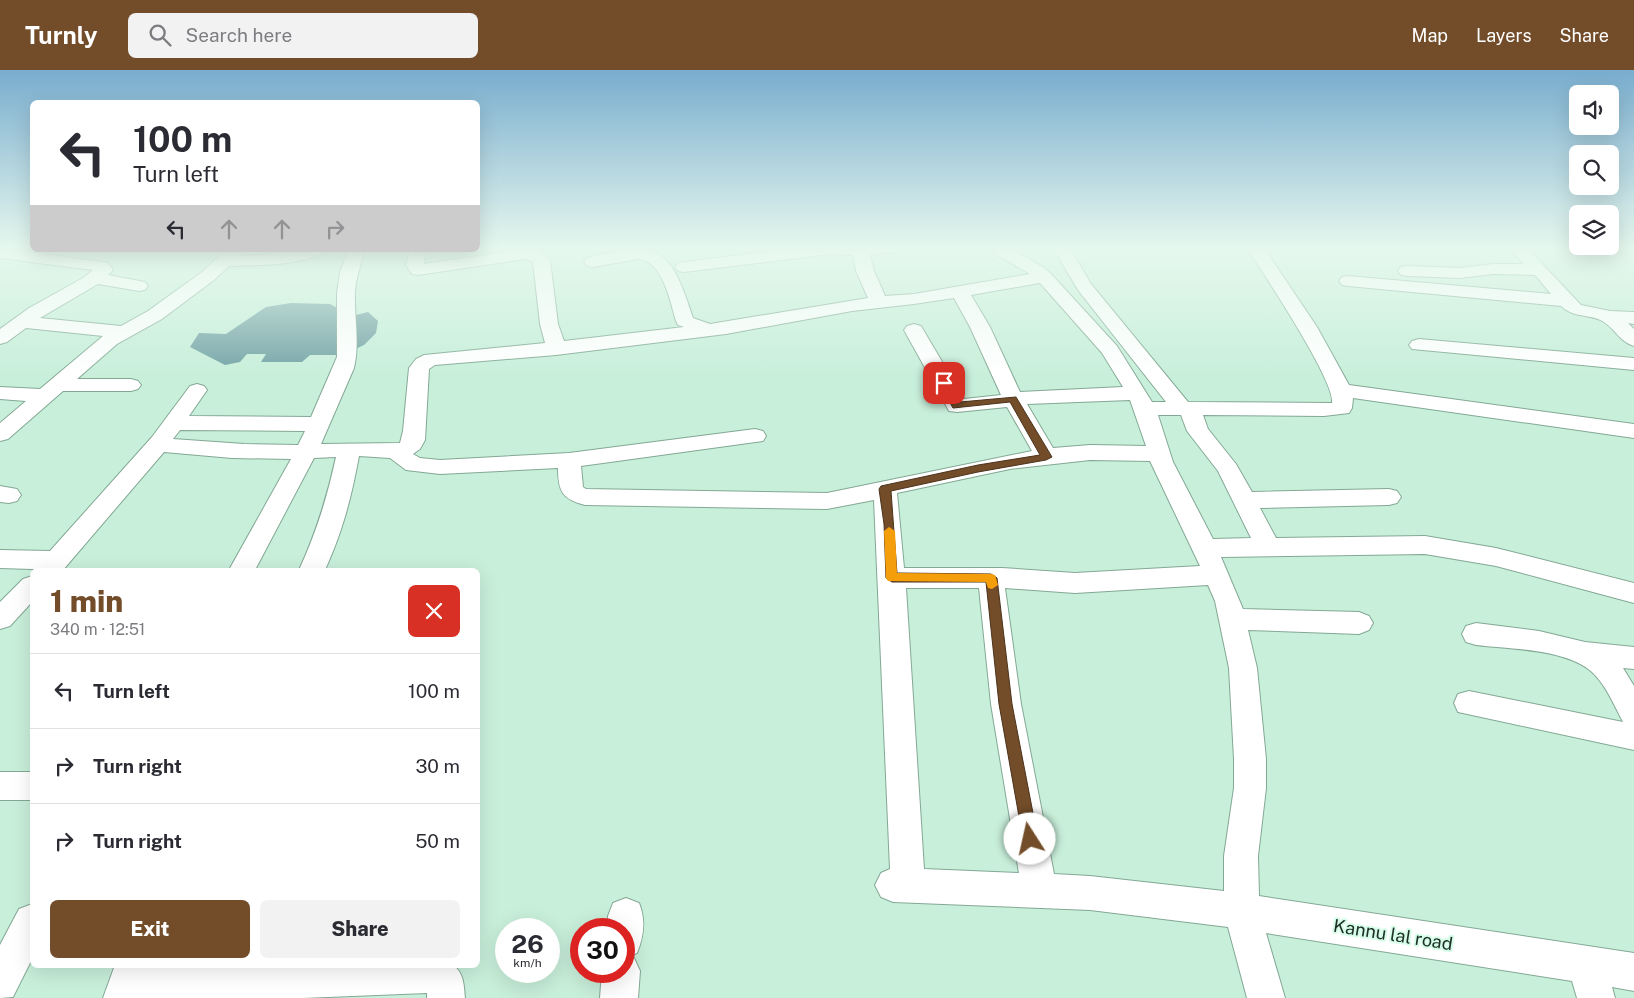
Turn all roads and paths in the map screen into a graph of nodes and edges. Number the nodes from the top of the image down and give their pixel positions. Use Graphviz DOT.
graph roads {
  1 [pos="73,291"];
  2 [pos="185,291"];
  3 [pos="347,291"];
  4 [pos="545,291"];
  5 [pos="674,291"];
  6 [pos="874,291"];
  7 [pos="952,291"];
  8 [pos="960,291"];
  9 [pos="1057,291"];
  10 [pos="1088,291"];
  11 [pos="1284,291"];
  12 [pos="1484,291"];
  13 [pos="1558,291"];
  14 [pos="1566,301"];
  15 [pos="879,302"];
  16 [pos="1610,317"];
  17 [pos="1634,318"];
  18 [pos="22,322"];
  19 [pos="707,330"];
  20 [pos="914,330"];
  21 [pos="122,332"];
  22 [pos="0,338"];
  23 [pos="1634,340"];
  24 [pos="1419,345"];
  25 [pos="556,349"];
  26 [pos="1634,364"];
  27 [pos="131,385"];
  28 [pos="197,390"];
  29 [pos="1341,390"];
  30 [pos="50,391"];
  31 [pos="0,393"];
  32 [pos="1013,399"];
  33 [pos="1141,400"];
  34 [pos="1185,408"];
  35 [pos="319,424"];
  36 [pos="1634,431"];
  37 [pos="167,433"];
  38 [pos="0,434"];
  39 [pos="755,436"];
  40 [pos="349,450"];
  41 [pos="395,451"];
  42 [pos="306,452"];
  43 [pos="1159,454"];
  44 [pos="1046,457"];
  45 [pos="569,460"];
  46 [pos="885,489"];
  47 [pos="1389,497"];
  48 [pos="1244,500"];
  49 [pos="1268,547"];
  50 [pos="1204,548"];
  51 [pos="0,559"];
  52 [pos="53,565"];
  53 [pos="243,568"];
  54 [pos="313,568"];
  55 [pos="1217,575"];
  56 [pos="892,578"];
  57 [pos="991,578"];
  58 [pos="30,588"];
  59 [pos="1634,593"];
  60 [pos="0,619"];
  61 [pos="1232,619"];
  62 [pos="1359,623"];
  63 [pos="1476,634"];
  64 [pos="1583,653"];
  65 [pos="1634,658"];
  66 [pos="1469,703"];
  67 [pos="1634,714"];
  68 [pos="1634,737"];
  69 [pos="0,786"];
  70 [pos="30,786"];
  71 [pos="1040,891"];
  72 [pos="1242,911"];
  73 [pos="30,926"];
  74 [pos="1634,972"];
  75 [pos="1591,982"];
  76 [pos="127,983"];
  77 [pos="620,983"];
  78 [pos="0,984"];
  79 [pos="446,998"];
  80 [pos="619,998"];
  81 [pos="1266,998"];
  1 -- 18 [label="street"];
  2 -- 21 [label="street"];
  3 -- 35 [label="street"];
  4 -- 25 [label="street"];
  5 -- 19 [label="street"];
  6 -- 15 [label="street"];
  7 -- 15 [label="street"];
  8 -- 32 [label="street"];
  9 -- 33 [label="street"];
  10 -- 34 [label="street"];
  11 -- 29 [label="street"];
  12 -- 14 [label="street"];
  13 -- 14 [label="street"];
  14 -- 16 [label="street"];
  15 -- 19 [label="street"];
  16 -- 17 [label="street"];
  16 -- 23 [label="street"];
  18 -- 21 [label="street"];
  18 -- 22 [label="street"];
  19 -- 25 [label="street"];
  20 -- 32 [label="street"];
  21 -- 30 [label="street"];
  24 -- 26 [label="street"];
  25 -- 41 [label="street"];
  27 -- 30 [label="street"];
  28 -- 37 [label="street"];
  29 -- 34 [label="street"];
  29 -- 36 [label="street"];
  30 -- 31 [label="street"];
  30 -- 38 [label="street"];
  32 -- 33 [label="street"];
  32 -- 44 [label="street"];
  33 -- 34 [label="street"];
  33 -- 43 [label="street"];
  34 -- 48 [label="street"];
  35 -- 37 [label="street"];
  35 -- 42 [label="street"];
  37 -- 42 [label="street"];
  37 -- 52 [label="street"];
  39 -- 45 [label="street"];
  40 -- 41 [label="street"];
  40 -- 42 [label="street"];
  40 -- 54 [label="street"];
  41 -- 45 [label="street"];
  42 -- 53 [label="street"];
  43 -- 44 [label="street"];
  43 -- 50 [label="street"];
  44 -- 46 [label="street"];
  45 -- 46 [label="street"];
  46 -- 56 [label="street"];
  47 -- 48 [label="street"];
  48 -- 49 [label="street"];
  49 -- 50 [label="street"];
  49 -- 59 [label="street"];
  50 -- 55 [label="street"];
  51 -- 52 [label="street"];
  55 -- 57 [label="street"];
  55 -- 61 [label="street"];
  56 -- 57 [label="street"];
  56 -- 71 [label="street, Kannu lal road"];
  57 -- 71 [label="street"];
  58 -- 60 [label="street"];
  61 -- 62 [label="street"];
  61 -- 72 [label="street"];
  63 -- 64 [label="street"];
  64 -- 65 [label="street"];
  64 -- 67 [label="street"];
  66 -- 68 [label="street"];
  69 -- 70 [label="street"];
  71 -- 72 [label="street, Kannu lal road"];
  72 -- 75 [label="street, Kannu lal road"];
  72 -- 81 [label="street"];
  73 -- 78 [label="street"];
  74 -- 75 [label="street, Kannu lal road"];
  76 -- 79 [label="street"];
  77 -- 80 [label="street"];
}
